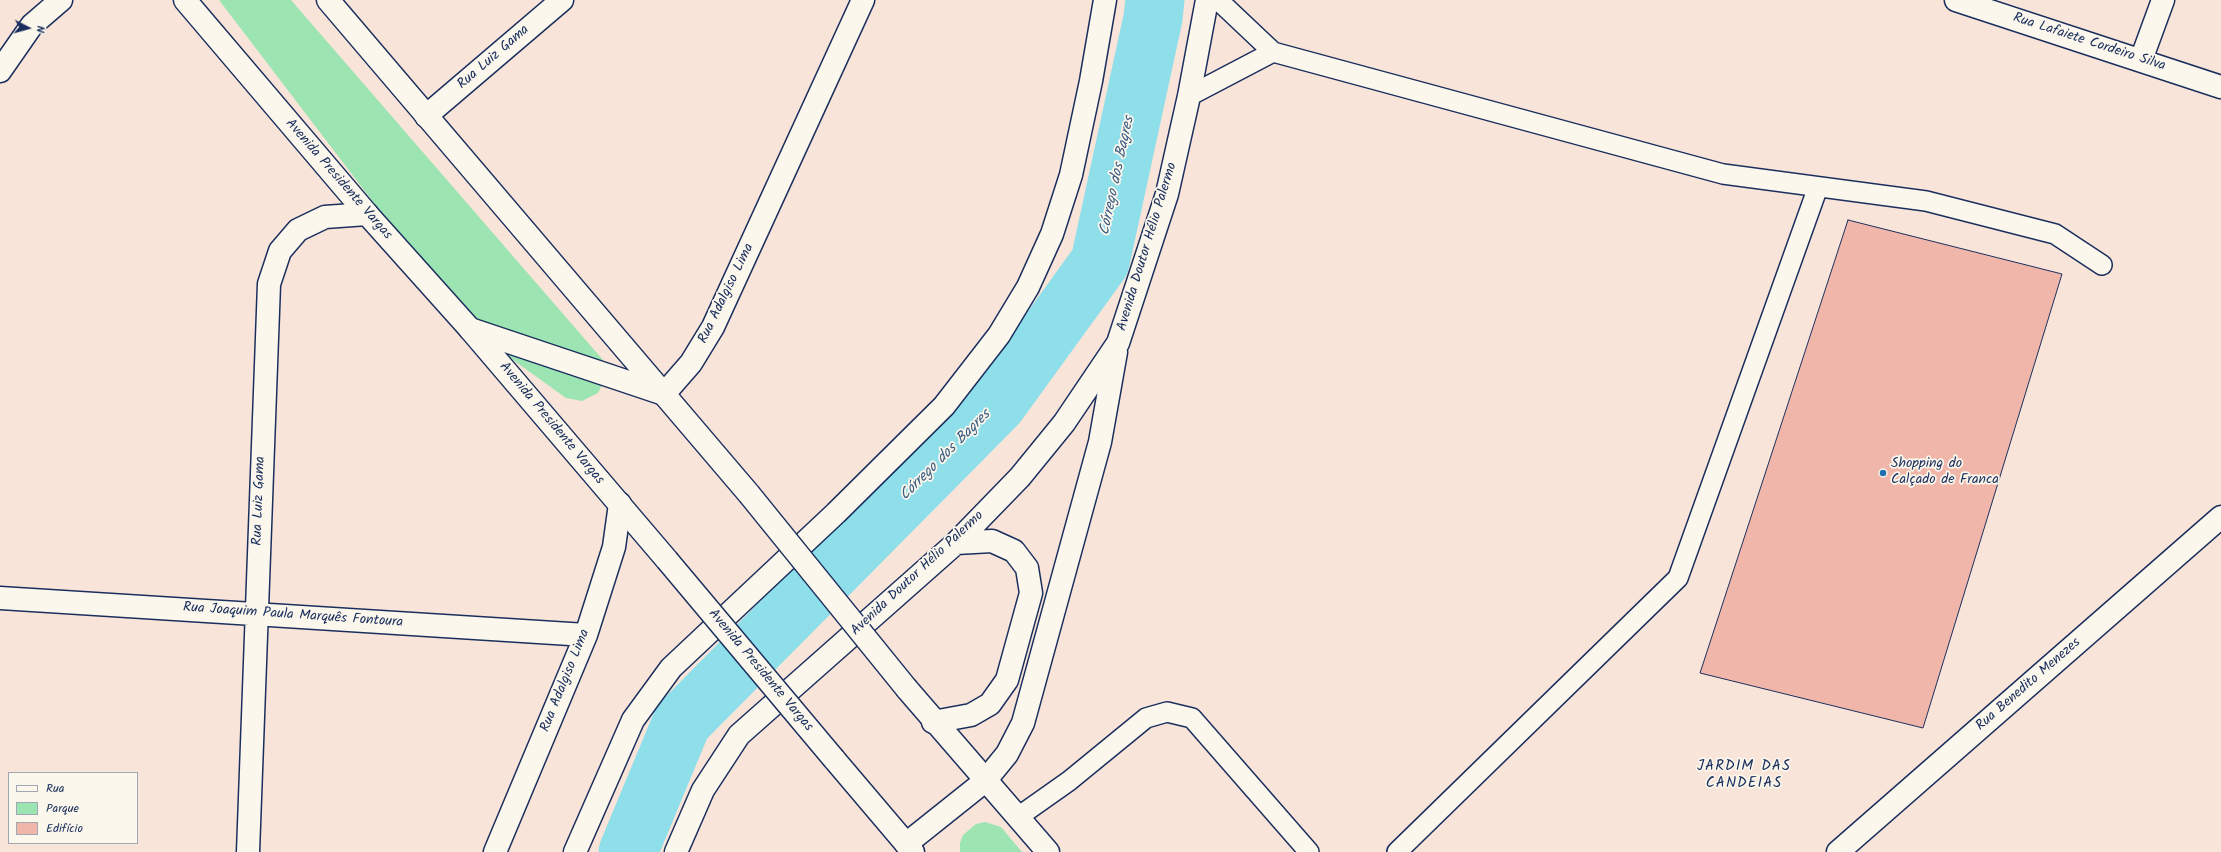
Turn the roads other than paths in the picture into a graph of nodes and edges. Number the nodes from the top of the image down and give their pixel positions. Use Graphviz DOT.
graph roads {
  1 [pos="61,0"];
  2 [pos="185,0"];
  3 [pos="328,0"];
  4 [pos="562,0"];
  5 [pos="862,0"];
  6 [pos="1105,0"];
  7 [pos="1206,0"];
  8 [pos="1218,0"];
  9 [pos="1956,0"];
  10 [pos="2163,0"];
  11 [pos="1274,52"];
  12 [pos="2141,60"];
  13 [pos="0,71"];
  14 [pos="2221,87"];
  15 [pos="1189,96"];
  16 [pos="426,116"];
  17 [pos="1818,187"];
  18 [pos="367,214"];
  19 [pos="2102,265"];
  20 [pos="470,329"];
  21 [pos="1118,343"];
  22 [pos="664,394"];
  23 [pos="620,504"];
  24 [pos="2221,517"];
  25 [pos="956,544"];
  26 [pos="0,598"];
  27 [pos="255,614"];
  28 [pos="586,635"];
  29 [pos="934,722"];
  30 [pos="985,781"];
  31 [pos="1018,817"];
  32 [pos="905,849"];
  33 [pos="248,852"];
  34 [pos="495,852"];
  35 [pos="575,852"];
  36 [pos="676,852"];
  37 [pos="1048,852"];
  38 [pos="1309,852"];
  39 [pos="1397,852"];
  40 [pos="1838,852"];
  1 -- 13 [label="main road"];
  2 -- 18 [label="main road, Avenida Presidente Vargas"];
  3 -- 16 [label="main road"];
  4 -- 16 [label="main road, Rua Luiz Gama"];
  5 -- 22 [label="main road, Rua Adalgiso Lima"];
  6 -- 35 [label="main road"];
  7 -- 15 [label="main road, Avenida Doutor Hélio Palermo"];
  8 -- 11 [label="lane"];
  9 -- 12 [label="main road, Rua Lafaiete Cordeiro Silva"];
  10 -- 12 [label="main road"];
  11 -- 15 [label="lane"];
  11 -- 17 [label="lane"];
  12 -- 14 [label="main road, Rua Lafaiete Cordeiro Silva"];
  15 -- 21 [label="main road, Avenida Doutor Hélio Palermo"];
  16 -- 22 [label="main road"];
  17 -- 19 [label="lane"];
  17 -- 39 [label="lane"];
  18 -- 20 [label="main road, Avenida Presidente Vargas"];
  18 -- 27 [label="main road, Rua Luiz Gama"];
  20 -- 22 [label="main road"];
  20 -- 23 [label="main road, Avenida Presidente Vargas"];
  21 -- 25 [label="main road, Avenida Doutor Hélio Palermo"];
  21 -- 30 [label="main road"];
  22 -- 29 [label="main road, bridge"];
  23 -- 28 [label="main road, Rua Adalgiso Lima"];
  23 -- 32 [label="main road, Avenida Presidente Vargas, bridge"];
  24 -- 40 [label="main road, Rua Benedito Menezes"];
  25 -- 29 [label="main road"];
  25 -- 36 [label="main road, Avenida Doutor Hélio Palermo"];
  26 -- 27 [label="main road, Rua Joaquim Paula Marquês Fontoura"];
  27 -- 28 [label="main road, Rua Joaquim Paula Marquês Fontoura"];
  27 -- 33 [label="main road, Rua Luiz Gama"];
  28 -- 34 [label="main road, Rua Adalgiso Lima"];
  29 -- 30 [label="main road"];
  30 -- 31 [label="main road"];
  30 -- 32 [label="main road"];
  31 -- 37 [label="main road"];
  31 -- 38 [label="lane"];
}
